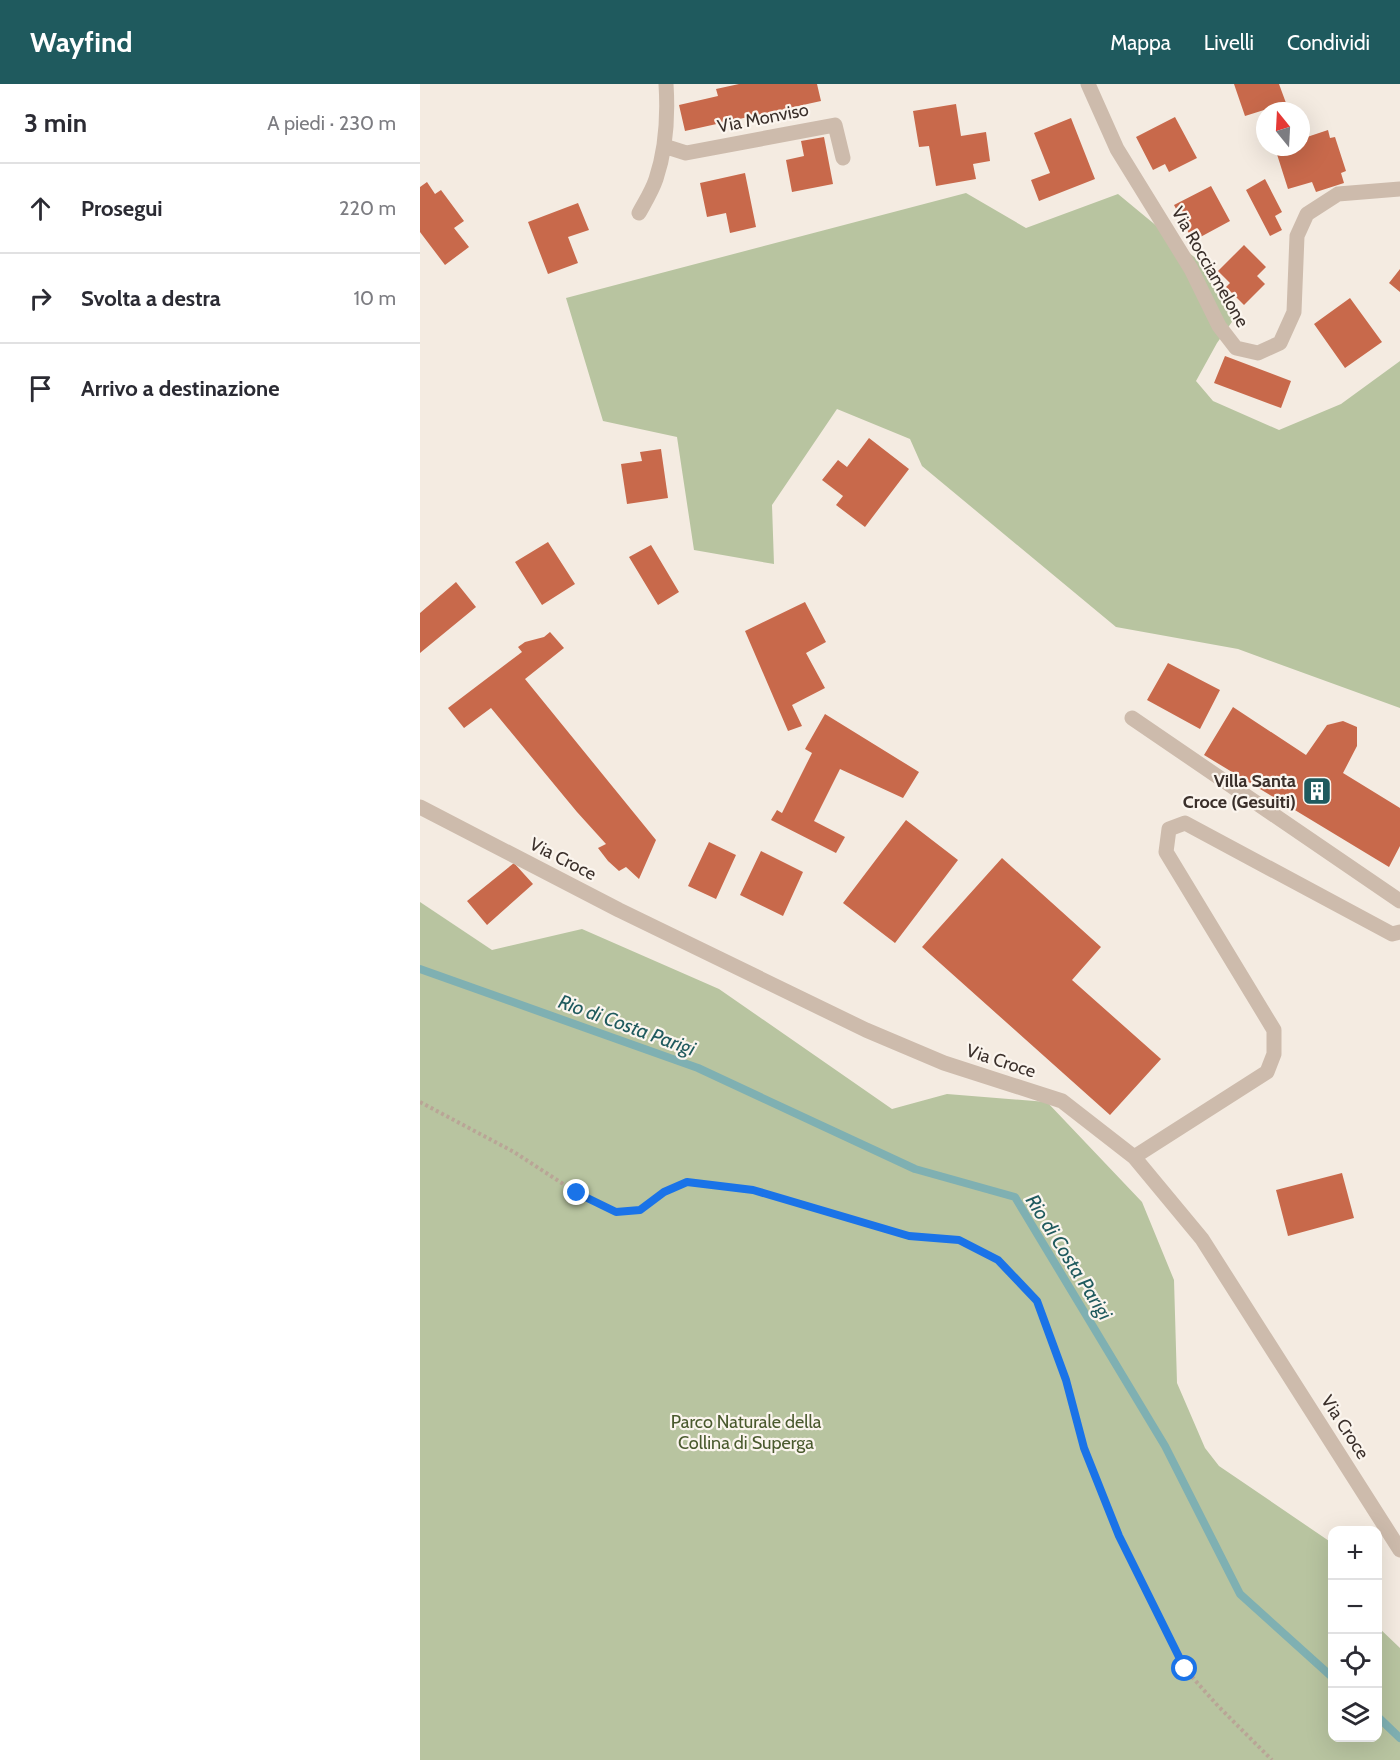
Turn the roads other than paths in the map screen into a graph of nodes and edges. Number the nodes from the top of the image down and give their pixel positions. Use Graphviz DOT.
graph roads {
  1 [pos="666,84"];
  2 [pos="1088,84"];
  3 [pos="664,146"];
  4 [pos="843,159"];
  5 [pos="1400,189"];
  6 [pos="639,213"];
  7 [pos="1132,718"];
  8 [pos="420,807"];
  9 [pos="1400,901"];
  10 [pos="1400,932"];
  11 [pos="1134,1157"];
  12 [pos="1400,1550"];
  1 -- 3 [label="street"];
  2 -- 5 [label="street, Via Rocciamelone"];
  3 -- 4 [label="street, Via Monviso"];
  3 -- 6 [label="street"];
  7 -- 9 [label="street"];
  8 -- 11 [label="street, Via Croce"];
  10 -- 11 [label="street"];
  11 -- 12 [label="street, Via Croce"];
}
